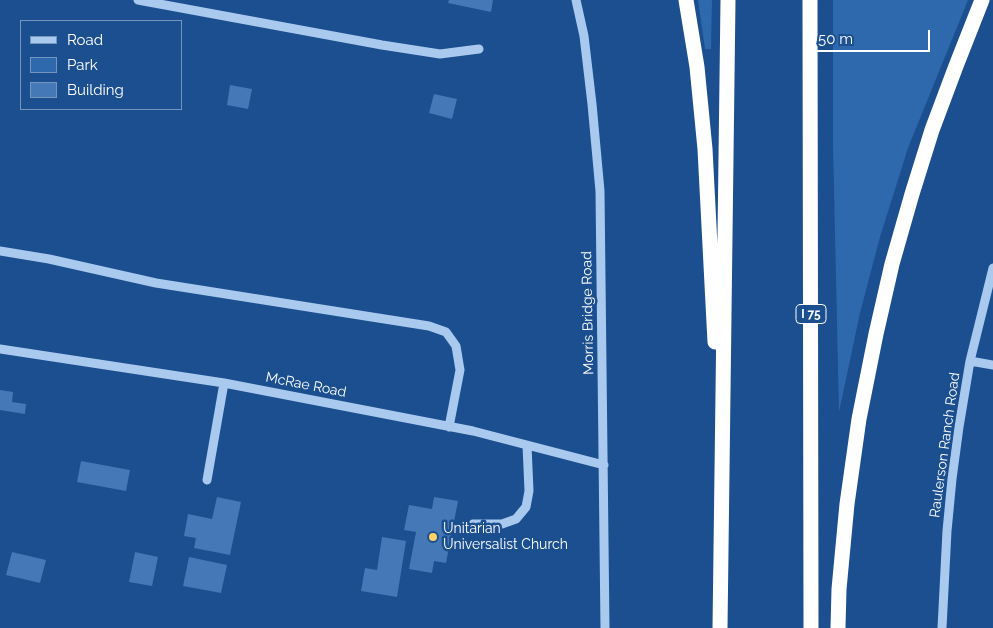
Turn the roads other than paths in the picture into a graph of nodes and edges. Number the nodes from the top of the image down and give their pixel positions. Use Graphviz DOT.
graph roads {
  1 [pos="138,0"];
  2 [pos="576,0"];
  3 [pos="686,0"];
  4 [pos="728,0"];
  5 [pos="810,0"];
  6 [pos="982,0"];
  7 [pos="478,49"];
  8 [pos="0,251"];
  9 [pos="993,268"];
  10 [pos="0,348"];
  11 [pos="970,362"];
  12 [pos="993,365"];
  13 [pos="224,383"];
  14 [pos="449,427"];
  15 [pos="527,445"];
  16 [pos="604,465"];
  17 [pos="207,480"];
  18 [pos="722,491"];
  19 [pos="473,524"];
  20 [pos="605,628"];
  21 [pos="720,628"];
  22 [pos="811,628"];
  23 [pos="838,628"];
  24 [pos="942,628"];
  1 -- 7 [label="street"];
  2 -- 16 [label="street, Morris Bridge Road"];
  3 -- 18 [label="highway"];
  4 -- 18 [label="highway"];
  5 -- 22 [label="highway, I 75"];
  6 -- 23 [label="highway"];
  8 -- 14 [label="street"];
  9 -- 11 [label="street, Raulerson Ranch Road"];
  10 -- 13 [label="street, McRae Road"];
  11 -- 12 [label="street"];
  11 -- 24 [label="street, Raulerson Ranch Road"];
  13 -- 14 [label="street, McRae Road"];
  13 -- 17 [label="street"];
  14 -- 15 [label="street, McRae Road"];
  15 -- 16 [label="street, McRae Road"];
  15 -- 19 [label="street"];
  16 -- 20 [label="street, Morris Bridge Road"];
  18 -- 21 [label="highway"];
}
